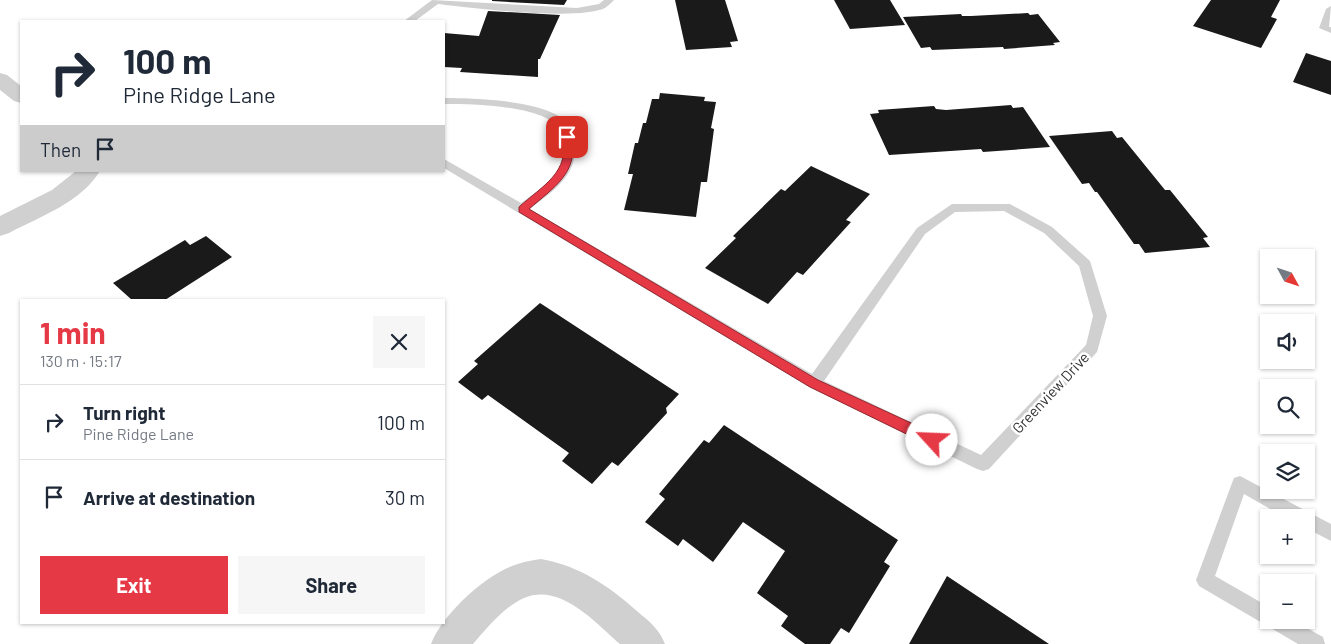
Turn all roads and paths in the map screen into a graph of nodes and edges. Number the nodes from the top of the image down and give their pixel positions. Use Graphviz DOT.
graph roads {
  1 [pos="609,0"];
  2 [pos="438,1"];
  3 [pos="1331,9"];
  4 [pos="411,20"];
  5 [pos="1331,30"];
  6 [pos="0,80"];
  7 [pos="20,95"];
  8 [pos="445,101"];
  9 [pos="445,164"];
  10 [pos="88,172"];
  11 [pos="522,209"];
  12 [pos="0,227"];
  13 [pos="814,383"];
  14 [pos="1287,509"];
  15 [pos="1315,524"];
  16 [pos="1331,533"];
  17 [pos="1260,612"];
  18 [pos="1290,629"];
  19 [pos="449,644"];
  20 [pos="647,644"];
  21 [pos="1316,644"];
  1 -- 2 [label="lane"];
  2 -- 4 [label="lane"];
  3 -- 5 [label="lane"];
  6 -- 7 [label="street"];
  8 -- 11 [label="lane"];
  9 -- 11 [label="lane, Greenview Drive"];
  10 -- 12 [label="street"];
  11 -- 13 [label="lane, Greenview Drive"];
  13 -- 13 [label="lane, Greenview Drive"];
  14 -- 17 [label="lane"];
  15 -- 16 [label="lane"];
  18 -- 21 [label="lane"];
  19 -- 20 [label="street"];
}
